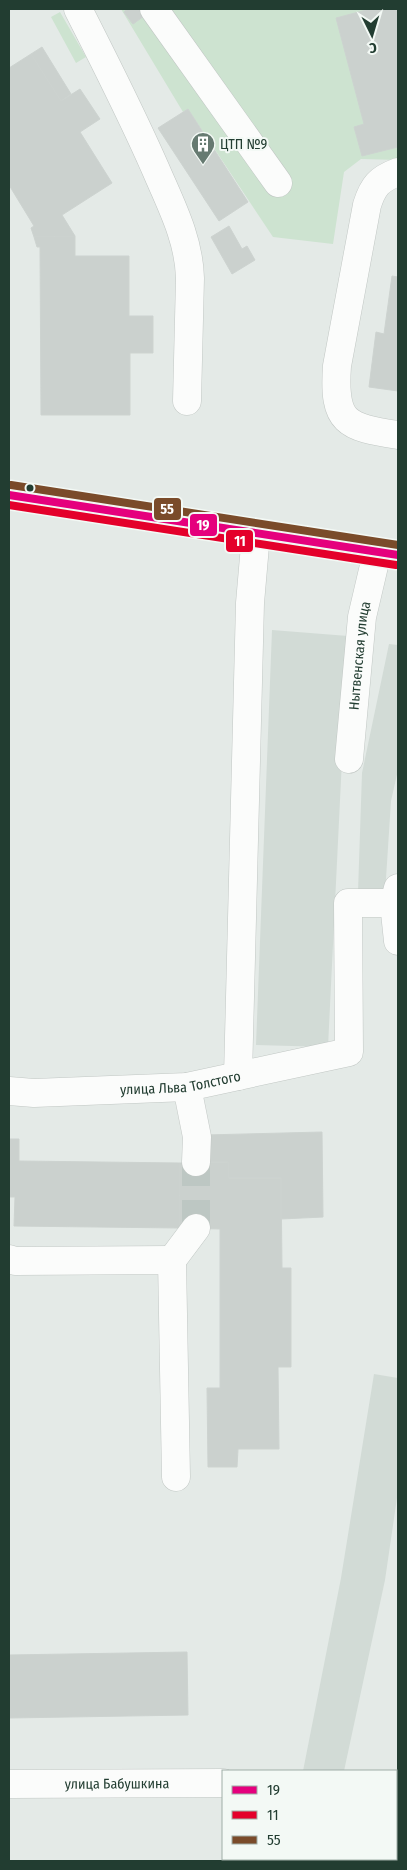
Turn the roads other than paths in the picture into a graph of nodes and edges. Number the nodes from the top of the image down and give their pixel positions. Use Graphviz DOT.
graph roads {
  1 [pos="78,9"];
  2 [pos="154,9"];
  3 [pos="398,172"];
  4 [pos="278,183"];
  5 [pos="187,400"];
  6 [pos="398,435"];
  7 [pos="9,495"];
  8 [pos="256,534"];
  9 [pos="387,554"];
  10 [pos="350,759"];
  11 [pos="396,895"];
  12 [pos="398,941"];
  13 [pos="238,1076"];
  14 [pos="186,1087"];
  15 [pos="9,1091"];
  16 [pos="196,1162"];
  17 [pos="196,1228"];
  18 [pos="9,1260"];
  19 [pos="172,1260"];
  20 [pos="176,1477"];
  21 [pos="222,1783"];
  22 [pos="9,1784"];
  1 -- 5 [label="street"];
  2 -- 4 [label="street"];
  3 -- 6 [label="street"];
  7 -- 8 [label="main road"];
  8 -- 9 [label="main road"];
  8 -- 13 [label="street"];
  9 -- 10 [label="street, Нытвенская улица"];
  11 -- 12 [label="street"];
  11 -- 13 [label="street, улица Льва Толстого"];
  13 -- 14 [label="street, улица Льва Толстого"];
  14 -- 15 [label="street, улица Льва Толстого"];
  14 -- 16 [label="street"];
  17 -- 19 [label="street"];
  18 -- 19 [label="street"];
  19 -- 20 [label="street"];
  21 -- 22 [label="street, улица Бабушкина"];
}
